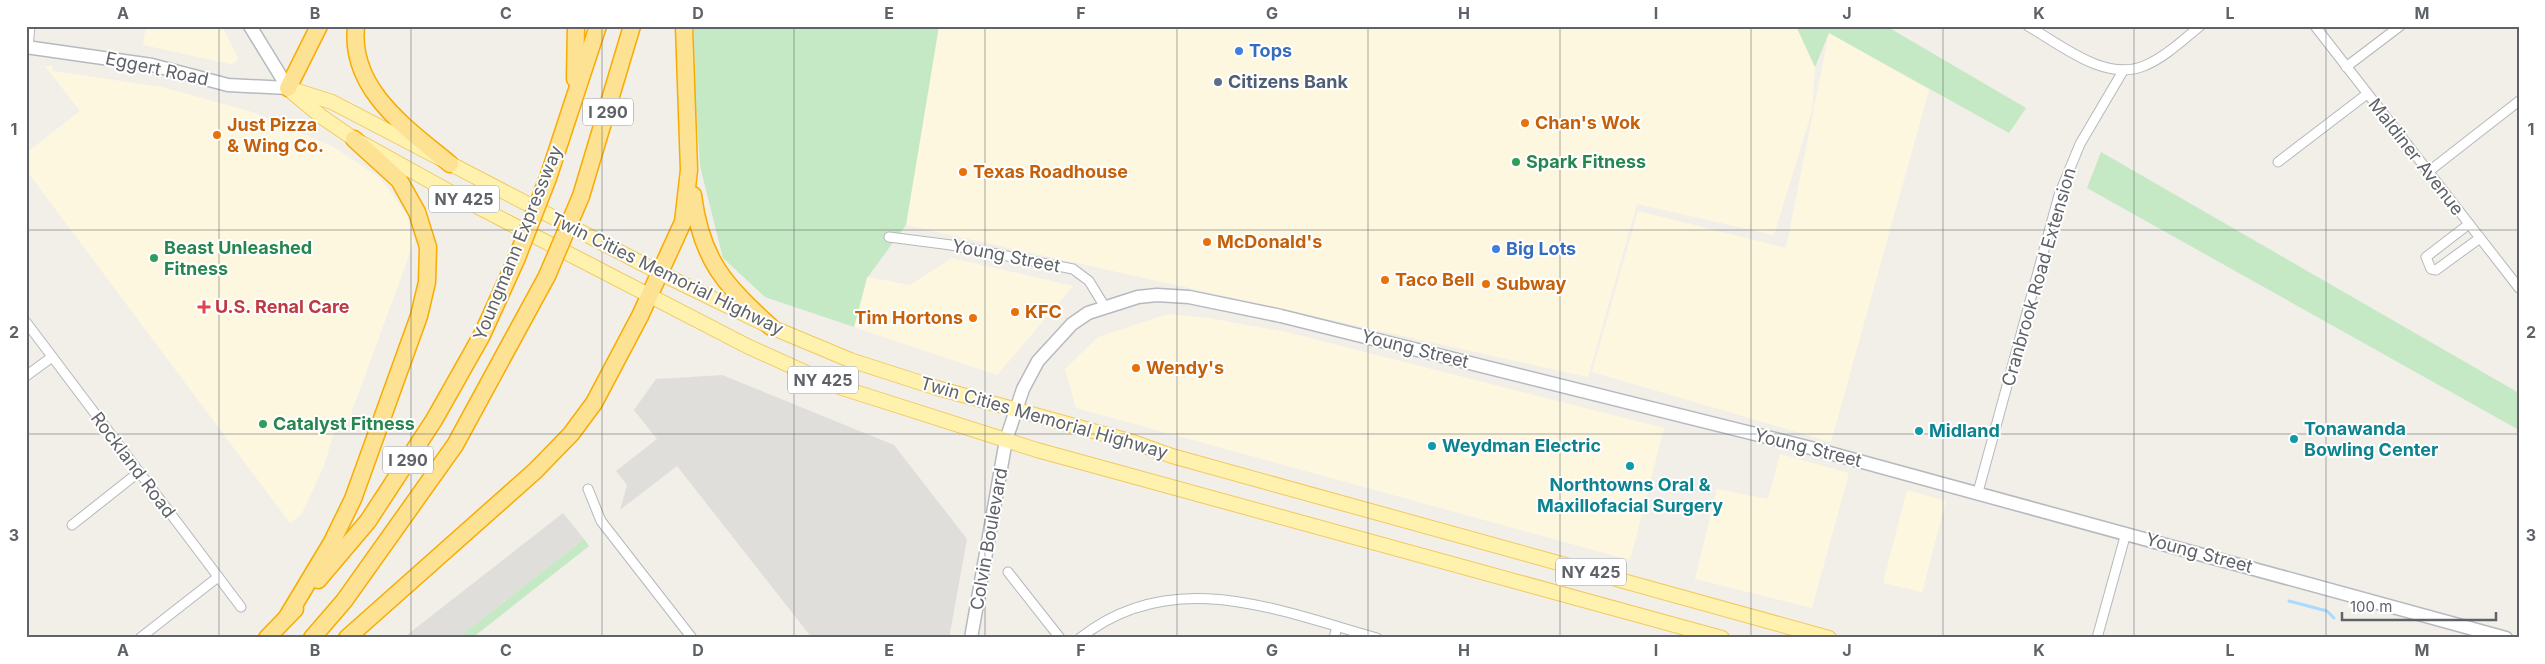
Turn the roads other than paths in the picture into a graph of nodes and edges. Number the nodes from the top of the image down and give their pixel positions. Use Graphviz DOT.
graph roads {
  1 [pos="30,26"];
  2 [pos="250,26"];
  3 [pos="319,26"];
  4 [pos="356,26"];
  5 [pos="576,26"];
  6 [pos="598,26"];
  7 [pos="632,26"];
  8 [pos="684,26"];
  9 [pos="2028,26"];
  10 [pos="2200,26"];
  11 [pos="2315,26"];
  12 [pos="2400,26"];
  13 [pos="27,47"];
  14 [pos="2346,68"];
  15 [pos="2123,72"];
  16 [pos="288,88"];
  17 [pos="2367,94"];
  18 [pos="2519,102"];
  19 [pos="570,116"];
  20 [pos="354,140"];
  21 [pos="2278,162"];
  22 [pos="450,164"];
  23 [pos="690,170"];
  24 [pos="2428,172"];
  25 [pos="2468,224"];
  26 [pos="889,237"];
  27 [pos="2480,238"];
  28 [pos="660,273"];
  29 [pos="2515,278"];
  30 [pos="2519,288"];
  31 [pos="650,297"];
  32 [pos="1105,307"];
  33 [pos="26,322"];
  34 [pos="771,327"];
  35 [pos="52,357"];
  36 [pos="26,376"];
  37 [pos="1015,410"];
  38 [pos="1006,440"];
  39 [pos="139,472"];
  40 [pos="588,489"];
  41 [pos="1978,492"];
  42 [pos="72,525"];
  43 [pos="2126,533"];
  44 [pos="1008,572"];
  45 [pos="218,577"];
  46 [pos="241,607"];
  47 [pos="287,617"];
  48 [pos="1337,627"];
  49 [pos="140,638"];
  50 [pos="268,638"];
  51 [pos="312,638"];
  52 [pos="347,638"];
  53 [pos="692,638"];
  54 [pos="971,638"];
  55 [pos="1060,638"];
  56 [pos="1080,638"];
  57 [pos="1334,638"];
  58 [pos="1377,638"];
  59 [pos="1722,638"];
  60 [pos="1828,638"];
  61 [pos="2097,638"];
  62 [pos="2506,638"];
  1 -- 13 [label="street"];
  2 -- 16 [label="street"];
  3 -- 16 [label="highway"];
  4 -- 22 [label="highway"];
  5 -- 19 [label="highway"];
  6 -- 19 [label="highway, Youngmann Expressway / I 290"];
  7 -- 51 [label="highway, Youngmann Expressway / I 290, bridge"];
  8 -- 23 [label="highway"];
  9 -- 15 [label="street"];
  10 -- 15 [label="street"];
  11 -- 14 [label="street, Maldiner Avenue"];
  12 -- 14 [label="street"];
  13 -- 16 [label="street, Eggert Road"];
  14 -- 17 [label="street, Maldiner Avenue"];
  15 -- 41 [label="street, Cranbrook Road Extension"];
  16 -- 20 [label="main road, Twin Cities Memorial Highway / NY 425"];
  16 -- 22 [label="main road, Twin Cities Memorial Highway"];
  17 -- 21 [label="street"];
  17 -- 24 [label="street, Maldiner Avenue"];
  18 -- 24 [label="street"];
  19 -- 47 [label="highway, Youngmann Expressway / I 290, bridge"];
  20 -- 31 [label="main road, Twin Cities Memorial Highway / NY 425"];
  20 -- 47 [label="highway"];
  22 -- 28 [label="main road, Twin Cities Memorial Highway / NY 425"];
  23 -- 28 [label="highway"];
  23 -- 34 [label="highway"];
  24 -- 25 [label="street, Maldiner Avenue"];
  25 -- 27 [label="street, Maldiner Avenue"];
  25 -- 27 [label="street"];
  26 -- 32 [label="street, Young Street"];
  27 -- 29 [label="street, Maldiner Avenue"];
  28 -- 31 [label="highway"];
  28 -- 34 [label="main road, Twin Cities Memorial Highway / NY 425"];
  29 -- 30 [label="street, Maldiner Avenue"];
  31 -- 38 [label="main road, Twin Cities Memorial Highway / NY 425"];
  31 -- 52 [label="highway"];
  32 -- 37 [label="street, Young Street"];
  32 -- 41 [label="street, Young Street"];
  33 -- 35 [label="street, Rockland Road"];
  34 -- 37 [label="main road, Twin Cities Memorial Highway / NY 425"];
  35 -- 36 [label="street"];
  35 -- 39 [label="street, Rockland Road"];
  37 -- 38 [label="street, Young Street"];
  37 -- 60 [label="main road, Twin Cities Memorial Highway / NY 425"];
  38 -- 54 [label="street, Colvin Boulevard"];
  38 -- 59 [label="main road, Twin Cities Memorial Highway / NY 425"];
  39 -- 42 [label="street"];
  39 -- 45 [label="street, Rockland Road"];
  40 -- 53 [label="street"];
  41 -- 43 [label="street, Young Street"];
  43 -- 61 [label="street"];
  43 -- 62 [label="street, Young Street"];
  44 -- 55 [label="street"];
  45 -- 46 [label="street, Rockland Road"];
  45 -- 49 [label="street"];
  47 -- 50 [label="highway, Youngmann Expressway / I 290"];
  48 -- 56 [label="street"];
  48 -- 57 [label="street"];
  48 -- 58 [label="street"];
}
